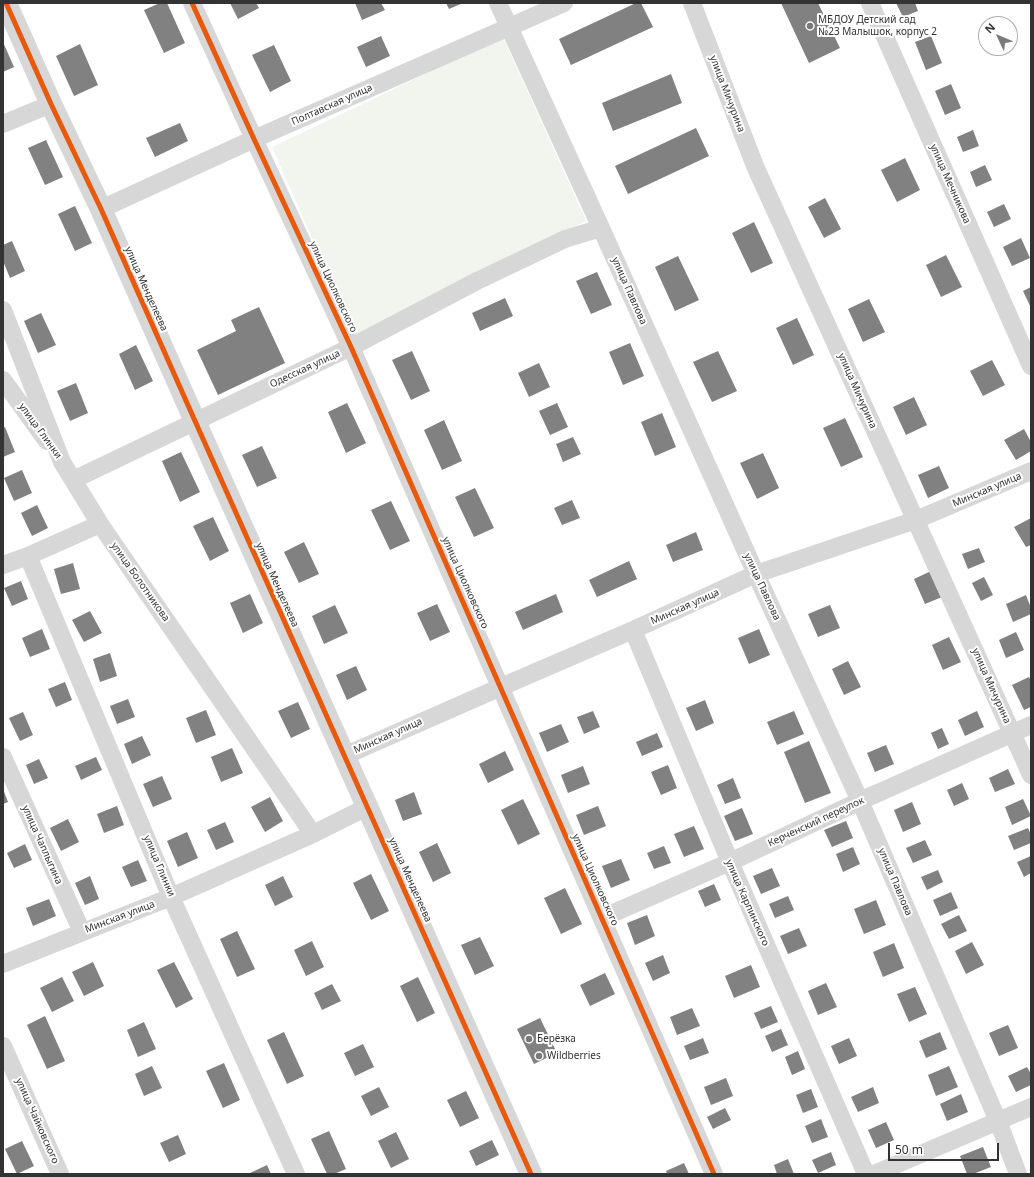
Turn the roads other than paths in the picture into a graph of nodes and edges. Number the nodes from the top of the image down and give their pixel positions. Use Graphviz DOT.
graph roads {
  1 [pos="6,3"];
  2 [pos="192,3"];
  3 [pos="498,3"];
  4 [pos="564,3"];
  5 [pos="692,3"];
  6 [pos="870,3"];
  7 [pos="509,28"];
  8 [pos="51,104"];
  9 [pos="3,124"];
  10 [pos="254,139"];
  11 [pos="101,209"];
  12 [pos="601,228"];
  13 [pos="3,310"];
  14 [pos="351,347"];
  15 [pos="1031,366"];
  16 [pos="3,380"];
  17 [pos="195,422"];
  18 [pos="62,462"];
  19 [pos="1031,471"];
  20 [pos="74,480"];
  21 [pos="916,520"];
  22 [pos="100,524"];
  23 [pos="28,556"];
  24 [pos="3,565"];
  25 [pos="756,574"];
  26 [pos="633,630"];
  27 [pos="501,687"];
  28 [pos="1031,725"];
  29 [pos="1012,733"];
  30 [pos="344,756"];
  31 [pos="3,757"];
  32 [pos="1031,775"];
  33 [pos="860,801"];
  34 [pos="367,807"];
  35 [pos="313,834"];
  36 [pos="730,862"];
  37 [pos="171,897"];
  38 [pos="602,918"];
  39 [pos="82,932"];
  40 [pos="3,964"];
  41 [pos="3,1046"];
  42 [pos="1031,1107"];
  43 [pos="998,1121"];
  44 [pos="60,1174"];
  45 [pos="296,1174"];
  46 [pos="531,1174"];
  47 [pos="714,1174"];
  48 [pos="866,1174"];
  49 [pos="874,1174"];
  50 [pos="1018,1174"];
  1 -- 8 [label="street, улица Менделеева"];
  2 -- 10 [label="street, улица Циолковского"];
  3 -- 7 [label="street, улица Павлова"];
  4 -- 7 [label="street, Полтавская улица"];
  5 -- 21 [label="street, улица Мичурина"];
  6 -- 15 [label="street, улица Мечникова"];
  7 -- 10 [label="street, Полтавская улица"];
  7 -- 12 [label="street, улица Павлова"];
  8 -- 9 [label="street"];
  8 -- 11 [label="street, улица Менделеева"];
  10 -- 11 [label="street, Полтавская улица"];
  10 -- 14 [label="street, улица Циолковского"];
  11 -- 17 [label="street, улица Менделеева"];
  12 -- 14 [label="street, Одесская улица"];
  12 -- 25 [label="street, улица Павлова"];
  13 -- 18 [label="street, улица Болотникова"];
  14 -- 17 [label="street, Одесская улица"];
  14 -- 27 [label="street, улица Циолковского"];
  16 -- 18 [label="street, улица Глинки"];
  17 -- 20 [label="street, Одесская улица"];
  17 -- 30 [label="street, улица Менделеева"];
  18 -- 20 [label="street, улица Болотникова"];
  19 -- 21 [label="street, Минская улица"];
  20 -- 22 [label="street, улица Болотникова"];
  21 -- 25 [label="street, Минская улица"];
  21 -- 29 [label="street, улица Мичурина"];
  22 -- 23 [label="street"];
  22 -- 35 [label="street, улица Болотникова"];
  23 -- 24 [label="street"];
  23 -- 37 [label="street, улица Глинки"];
  25 -- 26 [label="street, Минская улица"];
  25 -- 33 [label="street, улица Павлова"];
  26 -- 27 [label="street, Минская улица"];
  26 -- 36 [label="street, улица Карпинского"];
  27 -- 30 [label="street, Минская улица"];
  27 -- 38 [label="street, улица Циолковского"];
  28 -- 29 [label="street, Керченский переулок"];
  29 -- 32 [label="street, улица Мичурина"];
  29 -- 33 [label="street, Керченский переулок"];
  30 -- 34 [label="street, улица Менделеева"];
  31 -- 39 [label="street, улица Чаплыгина"];
  33 -- 36 [label="street, Керченский переулок"];
  33 -- 43 [label="street, улица Павлова"];
  34 -- 35 [label="street, Минская улица"];
  34 -- 46 [label="street, улица Менделеева"];
  35 -- 37 [label="street, Минская улица"];
  36 -- 38 [label="street, Керченский переулок"];
  36 -- 48 [label="street, улица Карпинского"];
  37 -- 39 [label="street, Минская улица"];
  37 -- 45 [label="street, улица Глинки"];
  38 -- 47 [label="street, улица Циолковского"];
  39 -- 40 [label="street, Минская улица"];
  41 -- 44 [label="street, улица Чайковского"];
  42 -- 43 [label="street"];
  43 -- 49 [label="street"];
  43 -- 50 [label="street, улица Павлова"];
}
